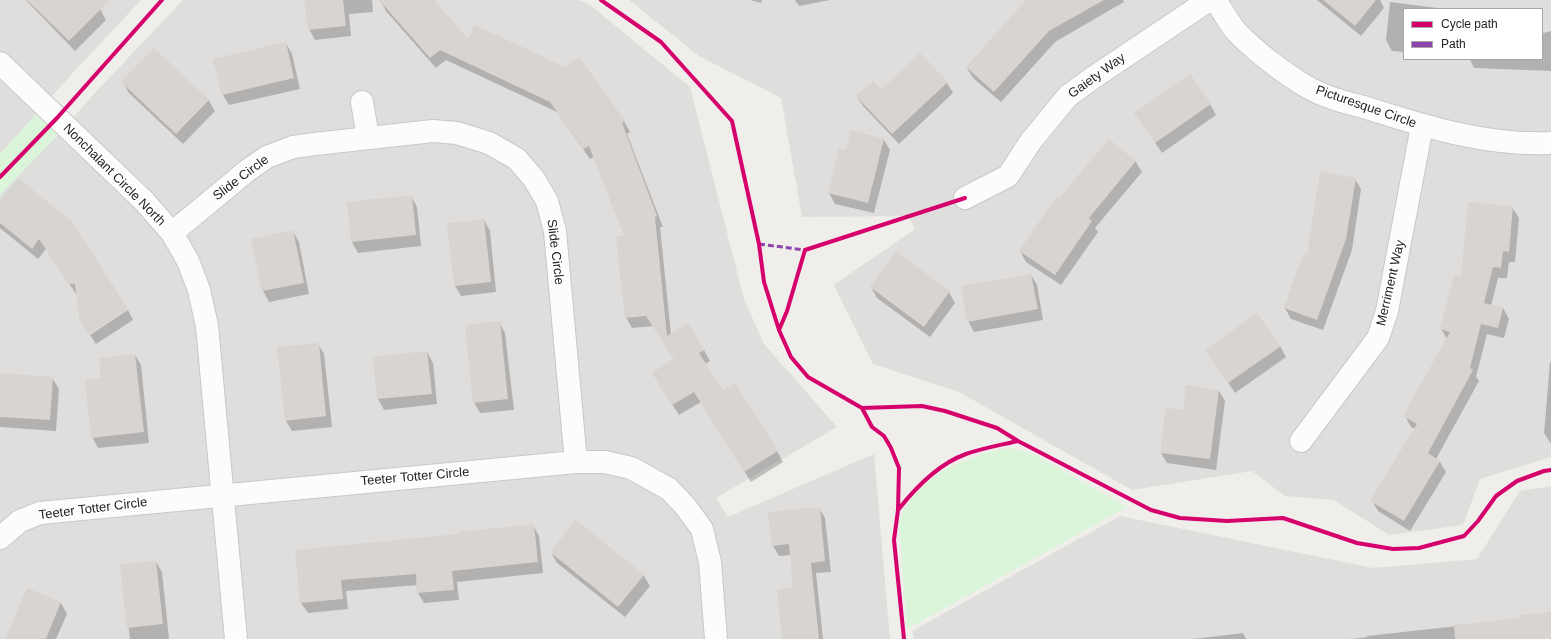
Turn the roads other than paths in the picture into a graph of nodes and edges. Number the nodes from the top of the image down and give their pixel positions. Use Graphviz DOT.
graph roads {
  1 [pos="1210,0"];
  2 [pos="1215,0"];
  3 [pos="0,63"];
  4 [pos="362,102"];
  5 [pos="1422,126"];
  6 [pos="368,138"];
  7 [pos="1551,143"];
  8 [pos="965,198"];
  9 [pos="172,233"];
  10 [pos="1301,441"];
  11 [pos="576,462"];
  12 [pos="222,495"];
  13 [pos="0,537"];
  14 [pos="236,639"];
  15 [pos="716,639"];
  1 -- 8 [label="street, Gaiety Way"];
  2 -- 5 [label="street, Picturesque Circle"];
  3 -- 9 [label="street, Nonchalant Circle North"];
  4 -- 6 [label="street"];
  5 -- 7 [label="street, Picturesque Circle"];
  5 -- 10 [label="street, Merriment Way"];
  6 -- 9 [label="street, Slide Circle"];
  6 -- 11 [label="street, Slide Circle"];
  9 -- 12 [label="street, Nonchalant Circle North"];
  11 -- 12 [label="street, Teeter Totter Circle"];
  11 -- 15 [label="street, Teeter Totter Circle"];
  12 -- 13 [label="street, Teeter Totter Circle"];
  12 -- 14 [label="street, Nonchalant Circle North"];
}
